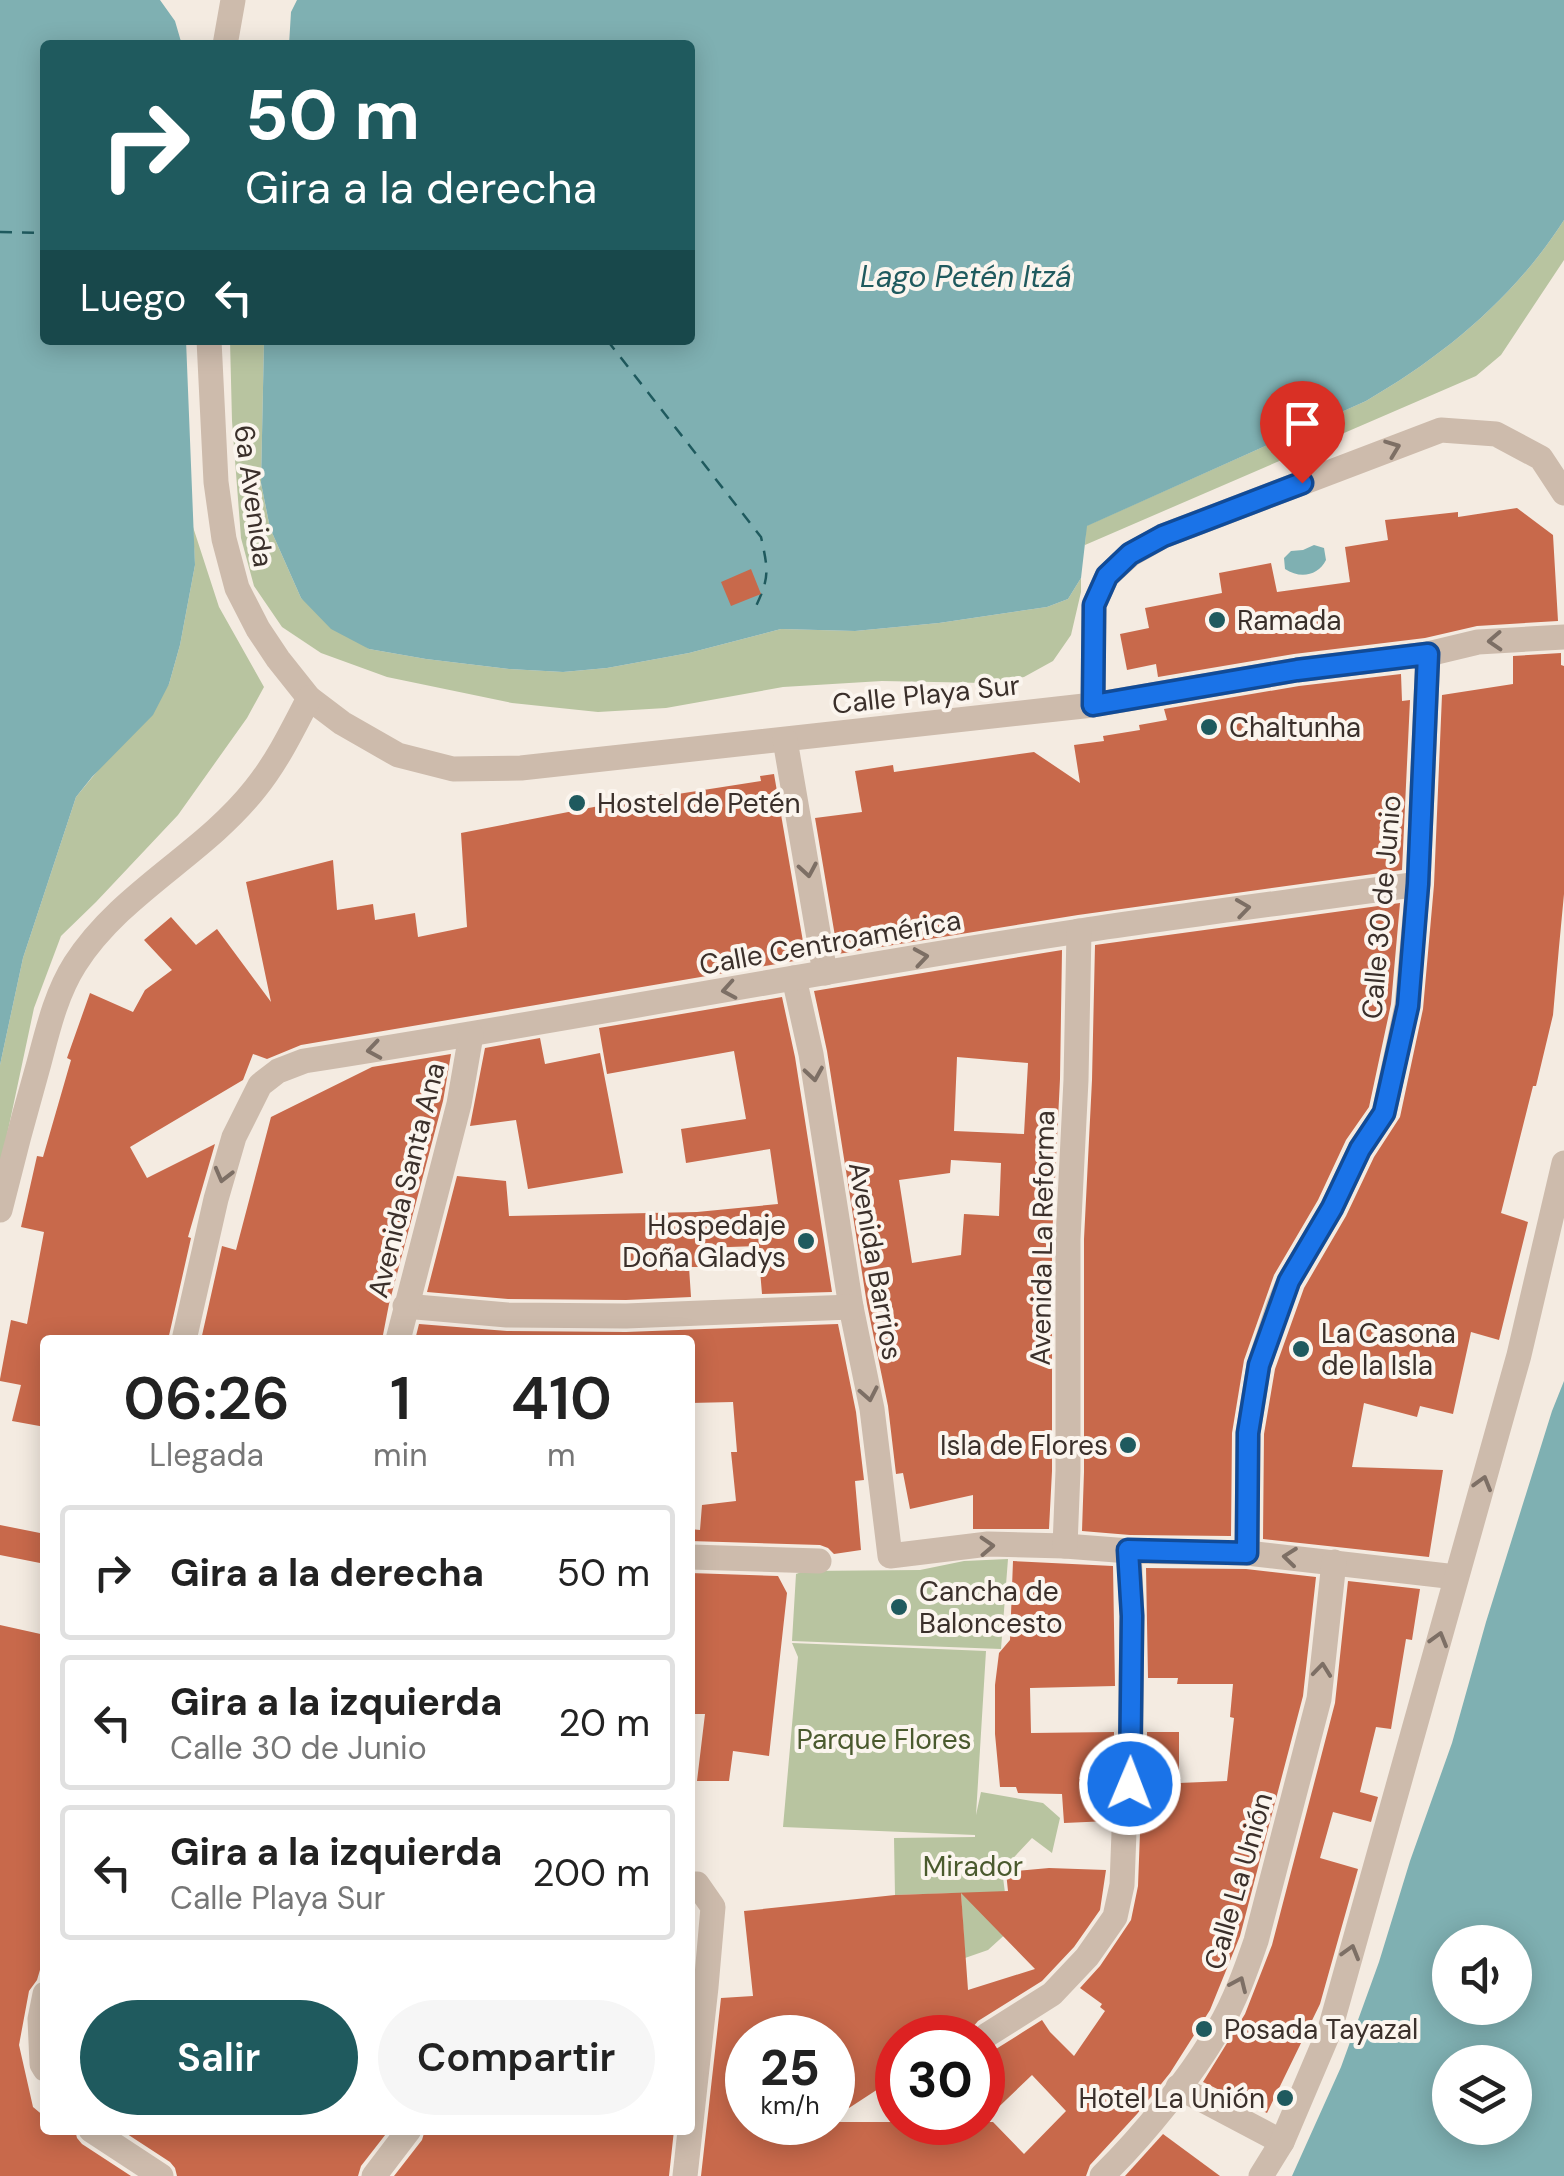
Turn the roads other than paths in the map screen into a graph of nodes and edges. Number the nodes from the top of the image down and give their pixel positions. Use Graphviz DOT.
graph roads {
  1 [pos="232,0"];
  2 [pos="225,40"];
  3 [pos="209,345"];
  4 [pos="1564,493"];
  5 [pos="1564,637"];
  6 [pos="1428,654"];
  7 [pos="309,698"];
  8 [pos="1093,705"];
  9 [pos="785,740"];
  10 [pos="1418,884"];
  11 [pos="1079,931"];
  12 [pos="825,972"];
  13 [pos="794,978"];
  14 [pos="470,1035"];
  15 [pos="1564,1163"];
  16 [pos="0,1210"];
  17 [pos="405,1306"];
  18 [pos="851,1307"];
  19 [pos="185,1335"];
  20 [pos="399,1335"];
  21 [pos="1065,1546"];
  22 [pos="1128,1550"];
  23 [pos="1247,1553"];
  24 [pos="695,1557"];
  25 [pos="818,1561"];
  26 [pos="1334,1562"];
  27 [pos="1456,1577"];
  28 [pos="695,1886"];
  29 [pos="1005,2024"];
  30 [pos="695,2086"];
  31 [pos="1178,2088"];
  32 [pos="99,2135"];
  33 [pos="405,2135"];
  34 [pos="690,2135"];
  35 [pos="1282,2142"];
  36 [pos="162,2176"];
  37 [pos="374,2176"];
  38 [pos="685,2176"];
  39 [pos="1102,2176"];
  40 [pos="1260,2176"];
  1 -- 2 [label="street"];
  3 -- 7 [label="street, 6a Avenida"];
  8 -- 4 [label="street, one-way"];
  5 -- 6 [label="street, Calle Playa Sur, one-way"];
  6 -- 8 [label="street, Calle Playa Sur"];
  6 -- 10 [label="street, Calle 30 de Junio"];
  7 -- 9 [label="street, Calle Playa Sur"];
  7 -- 16 [label="street"];
  8 -- 9 [label="street, Calle Playa Sur"];
  9 -- 12 [label="street, one-way"];
  11 -- 10 [label="street, Calle Centroamérica, one-way"];
  10 -- 23 [label="street, Calle 30 de Junio"];
  12 -- 11 [label="street, Calle Centroamérica, one-way"];
  11 -- 21 [label="street, Avenida La Reforma"];
  12 -- 13 [label="street, Calle Centroamérica"];
  13 -- 14 [label="street, Calle Centroamérica, one-way"];
  13 -- 18 [label="street, Avenida Barrios, one-way"];
  14 -- 17 [label="street, Avenida Santa Ana"];
  14 -- 19 [label="street, Calle Centroamérica, one-way"];
  27 -- 15 [label="street, one-way"];
  17 -- 18 [label="street"];
  17 -- 20 [label="street, Avenida Santa Ana"];
  18 -- 21 [label="street, Avenida Barrios, one-way"];
  21 -- 22 [label="street"];
  22 -- 23 [label="street"];
  22 -- 29 [label="street"];
  26 -- 23 [label="street, one-way"];
  24 -- 25 [label="street"];
  26 -- 27 [label="street"];
  31 -- 26 [label="street, Calle La Unión, one-way"];
  35 -- 27 [label="street, one-way"];
  28 -- 30 [label="street"];
  31 -- 35 [label="street"];
  31 -- 39 [label="street, Calle La Unión"];
  32 -- 36 [label="street"];
  33 -- 37 [label="street"];
  34 -- 38 [label="street"];
  35 -- 40 [label="street"];
}
